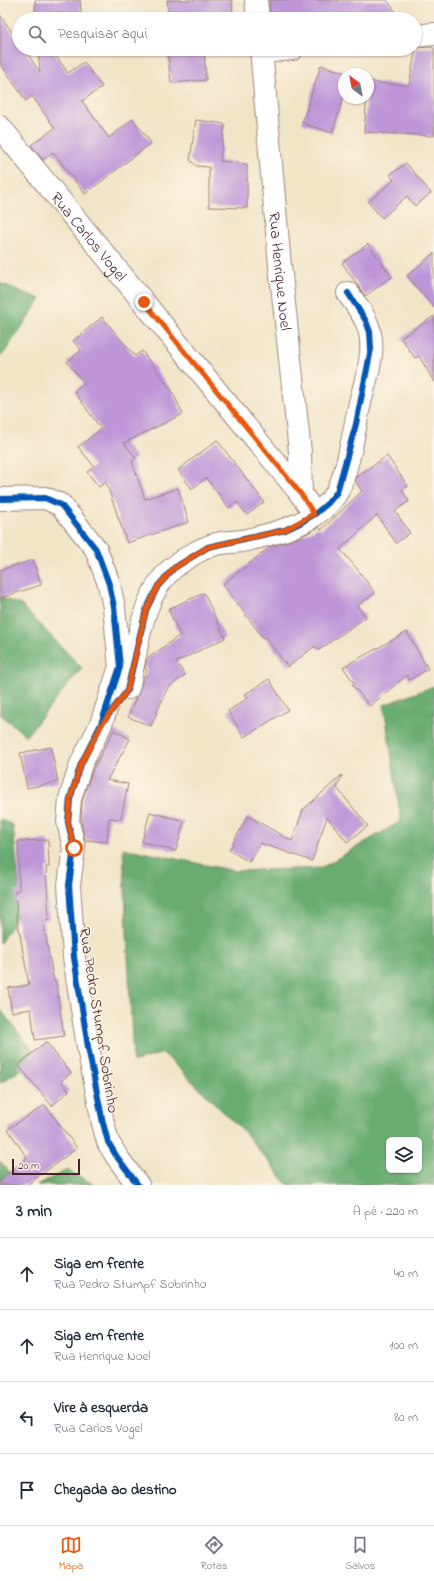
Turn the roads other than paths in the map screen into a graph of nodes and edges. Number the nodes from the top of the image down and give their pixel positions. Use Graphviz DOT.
graph roads {
  1 [pos="256,0"];
  2 [pos="257,12"];
  3 [pos="434,34"];
  4 [pos="422,35"];
  5 [pos="261,56"];
  6 [pos="0,127"];
  7 [pos="348,293"];
  8 [pos="301,494"];
  9 [pos="0,499"];
  10 [pos="314,514"];
  11 [pos="102,724"];
  12 [pos="138,1185"];
  1 -- 2 [label="street"];
  3 -- 4 [label="street"];
  5 -- 8 [label="street, Rua Henrique Noel"];
  6 -- 8 [label="street, Rua Carlos Vogel"];
  7 -- 10 [label="street"];
  8 -- 10 [label="street, Rua Carlos Vogel"];
  9 -- 11 [label="street, Rua Pedro Stumpf Sobrinho"];
  10 -- 11 [label="street"];
  11 -- 12 [label="street, Rua Pedro Stumpf Sobrinho"];
}
